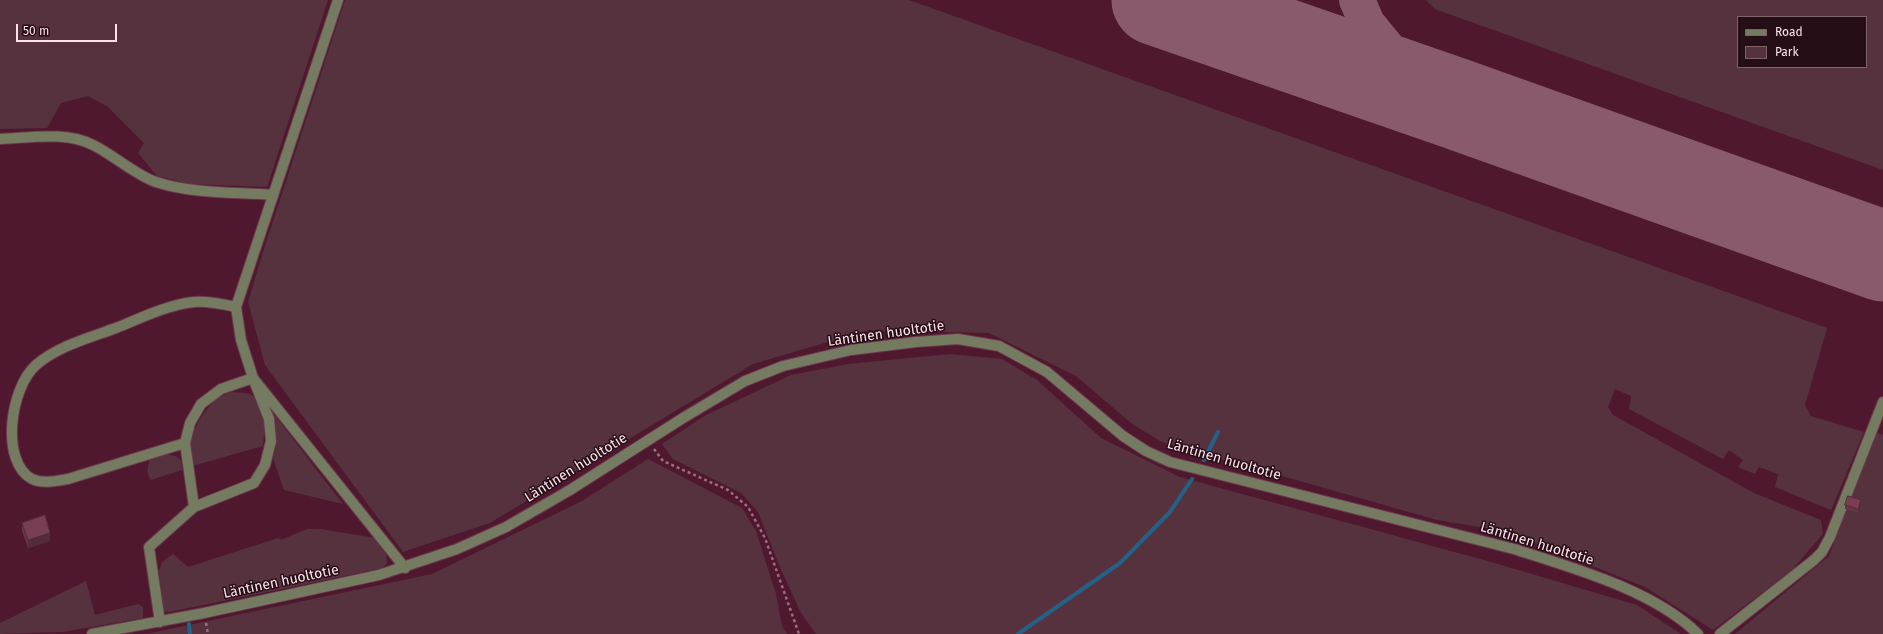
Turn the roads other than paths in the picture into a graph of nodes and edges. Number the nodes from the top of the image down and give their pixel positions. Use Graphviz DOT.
graph roads {
  1 [pos="338,0"];
  2 [pos="0,139"];
  3 [pos="273,195"];
  4 [pos="236,307"];
  5 [pos="253,378"];
  6 [pos="1883,402"];
  7 [pos="185,443"];
  8 [pos="194,507"];
  9 [pos="405,568"];
  10 [pos="160,622"];
  11 [pos="92,634"];
  12 [pos="1698,634"];
  13 [pos="1720,634"];
  1 -- 3 [label="lane"];
  2 -- 3 [label="lane"];
  3 -- 4 [label="lane"];
  4 -- 5 [label="lane"];
  4 -- 7 [label="lane"];
  5 -- 7 [label="lane"];
  5 -- 8 [label="lane"];
  5 -- 9 [label="lane"];
  6 -- 13 [label="lane"];
  7 -- 8 [label="lane"];
  8 -- 10 [label="lane"];
  9 -- 10 [label="lane, Läntinen huoltotie"];
  9 -- 12 [label="lane, Läntinen huoltotie"];
  10 -- 11 [label="lane, Läntinen huoltotie"];
}
